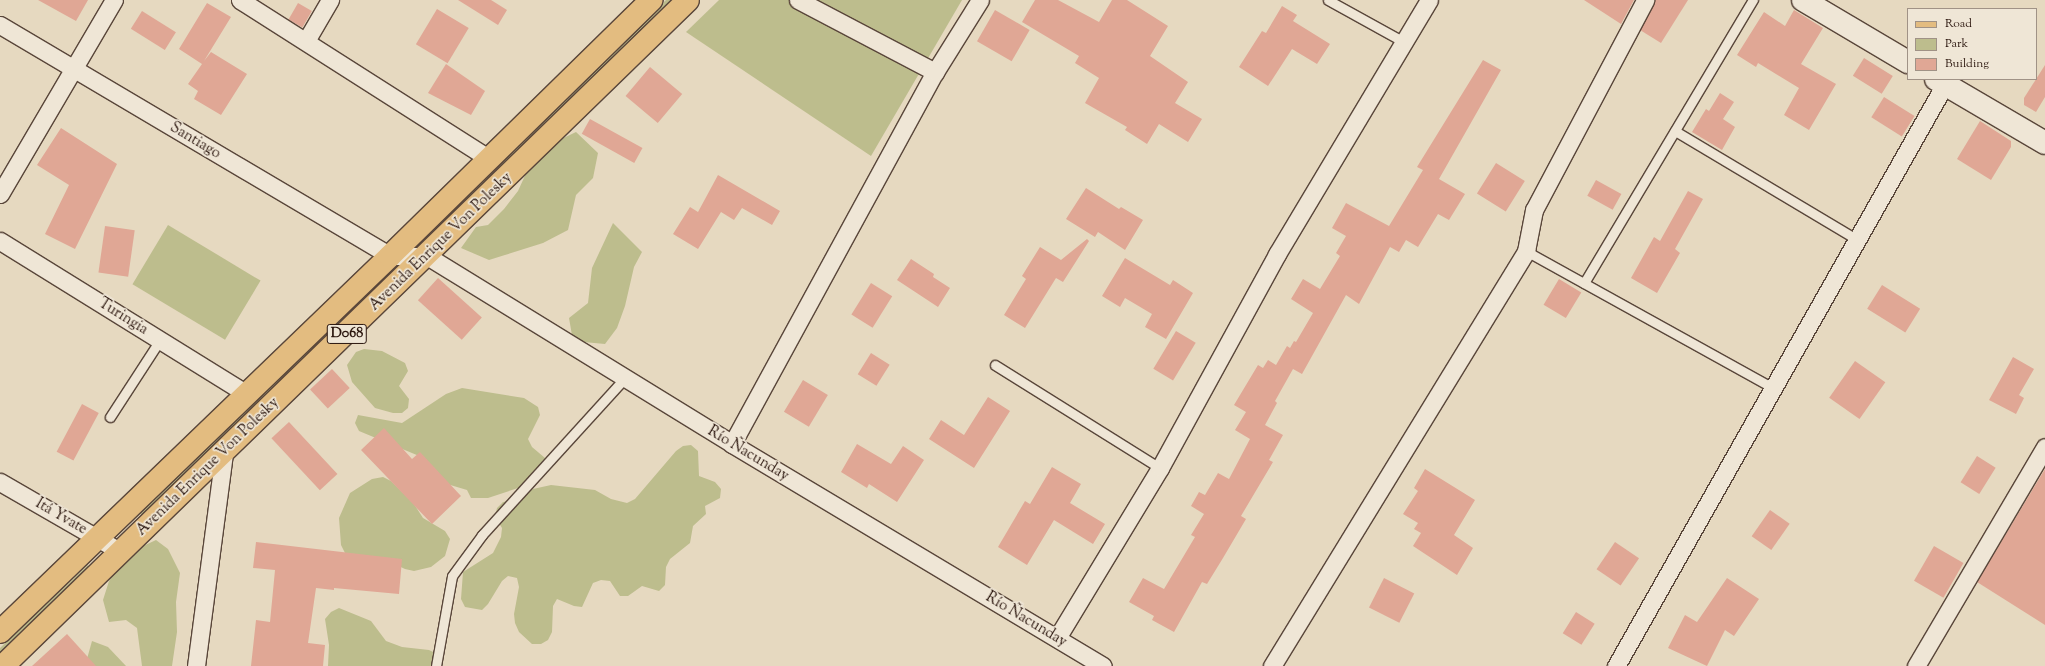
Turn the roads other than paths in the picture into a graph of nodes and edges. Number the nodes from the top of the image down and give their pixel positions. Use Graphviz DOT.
graph roads {
  1 [pos="114,0"];
  2 [pos="240,0"];
  3 [pos="330,0"];
  4 [pos="651,0"];
  5 [pos="688,0"];
  6 [pos="798,0"];
  7 [pos="980,0"];
  8 [pos="1328,0"];
  9 [pos="1429,0"];
  10 [pos="1645,0"];
  11 [pos="1753,0"];
  12 [pos="1803,0"];
  13 [pos="0,25"];
  14 [pos="306,41"];
  15 [pos="1404,42"];
  16 [pos="1907,61"];
  17 [pos="74,68"];
  18 [pos="935,72"];
  19 [pos="1941,82"];
  20 [pos="1675,131"];
  21 [pos="2045,143"];
  22 [pos="490,159"];
  23 [pos="0,194"];
  24 [pos="1856,239"];
  25 [pos="0,241"];
  26 [pos="1526,251"];
  27 [pos="390,256"];
  28 [pos="427,256"];
  29 [pos="1584,284"];
  30 [pos="160,340"];
  31 [pos="995,365"];
  32 [pos="625,378"];
  33 [pos="1773,388"];
  34 [pos="247,394"];
  35 [pos="110,417"];
  36 [pos="732,444"];
  37 [pos="2045,447"];
  38 [pos="224,452"];
  39 [pos="1160,468"];
  40 [pos="0,482"];
  41 [pos="97,537"];
  42 [pos="121,552"];
  43 [pos="0,632"];
  44 [pos="1057,638"];
  45 [pos="3,666"];
  46 [pos="196,666"];
  47 [pos="436,666"];
  48 [pos="1103,666"];
  49 [pos="1272,666"];
  50 [pos="1616,666"];
  51 [pos="1916,666"];
  1 -- 17 [label="street"];
  2 -- 14 [label="street"];
  3 -- 14 [label="street"];
  4 -- 22 [label="main road, Avenida Enrique Von Polesky / D068"];
  5 -- 28 [label="main road, Avenida Enrique Von Polesky / D068"];
  6 -- 18 [label="street"];
  7 -- 18 [label="street"];
  8 -- 15 [label="lane"];
  9 -- 15 [label="street"];
  10 -- 26 [label="street"];
  11 -- 20 [label="lane"];
  12 -- 16 [label="street"];
  13 -- 17 [label="street, Santiago"];
  14 -- 22 [label="street"];
  15 -- 39 [label="street"];
  17 -- 23 [label="street"];
  17 -- 27 [label="street, Santiago"];
  18 -- 36 [label="street"];
  19 -- 21 [label="street"];
  19 -- 24 [label="street"];
  20 -- 24 [label="lane"];
  20 -- 29 [label="lane"];
  22 -- 27 [label="main road, Avenida Enrique Von Polesky / D068"];
  24 -- 33 [label="street"];
  25 -- 30 [label="street, Turingia"];
  26 -- 29 [label="lane"];
  26 -- 49 [label="street"];
  27 -- 28 [label="street"];
  27 -- 34 [label="main road, Avenida Enrique Von Polesky / D068"];
  28 -- 32 [label="street, Río Ñacunday"];
  28 -- 38 [label="main road, Avenida Enrique Von Polesky / D068"];
  29 -- 33 [label="lane"];
  30 -- 34 [label="street, Turingia"];
  30 -- 35 [label="lane"];
  31 -- 39 [label="lane"];
  32 -- 36 [label="street, Río Ñacunday"];
  32 -- 47 [label="lane"];
  33 -- 50 [label="street"];
  34 -- 41 [label="main road, Avenida Enrique Von Polesky / D068"];
  36 -- 44 [label="street, Río Ñacunday"];
  37 -- 51 [label="street"];
  38 -- 42 [label="main road, Avenida Enrique Von Polesky / D068"];
  38 -- 46 [label="street"];
  39 -- 44 [label="street"];
  40 -- 41 [label="street, Itá Yvate"];
  41 -- 42 [label="street, Itá Yvate"];
  41 -- 43 [label="main road, Avenida Enrique Von Polesky / D068"];
  42 -- 45 [label="main road, Avenida Enrique Von Polesky / D068"];
  44 -- 48 [label="street, Río Ñacunday"];
}
